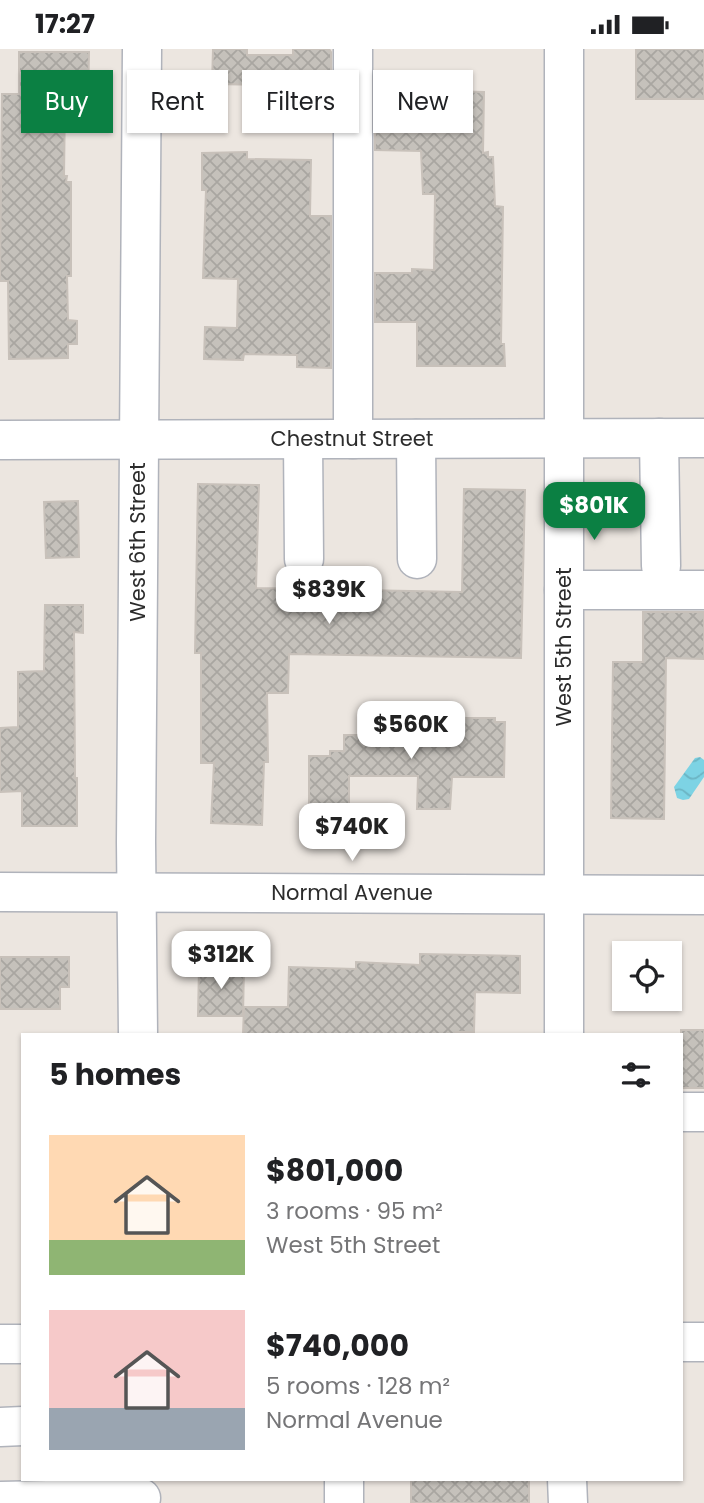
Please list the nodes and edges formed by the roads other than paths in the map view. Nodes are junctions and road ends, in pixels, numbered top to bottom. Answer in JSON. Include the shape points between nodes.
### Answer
{"nodes":[{"id":1,"x":142,"y":49,"type":"edge"},
{"id":2,"x":353,"y":49,"type":"edge"},
{"id":3,"x":564,"y":49,"type":"edge"},
{"id":4,"x":659,"y":438,"type":"junction"},
{"id":5,"x":704,"y":438,"type":"edge"},
{"id":6,"x":303,"y":439,"type":"junction"},
{"id":7,"x":353,"y":439,"type":"junction"},
{"id":8,"x":416,"y":439,"type":"junction"},
{"id":9,"x":564,"y":439,"type":"junction"},
{"id":10,"x":0,"y":440,"type":"edge"},
{"id":11,"x":138,"y":440,"type":"junction"},
{"id":12,"x":304,"y":559,"type":"dead end"},
{"id":13,"x":417,"y":559,"type":"dead end"},
{"id":14,"x":661,"y":566,"type":"dead end"},
{"id":15,"x":564,"y":590,"type":"junction"},
{"id":16,"x":704,"y":590,"type":"edge"},
{"id":17,"x":0,"y":892,"type":"edge"},
{"id":18,"x":136,"y":892,"type":"junction"},
{"id":19,"x":564,"y":893,"type":"junction"},
{"id":20,"x":704,"y":895,"type":"edge"},
{"id":21,"x":138,"y":1033,"type":"edge"},
{"id":22,"x":564,"y":1033,"type":"edge"},
{"id":23,"x":683,"y":1112,"type":"edge"},
{"id":24,"x":704,"y":1112,"type":"edge"},
{"id":25,"x":683,"y":1342,"type":"edge"},
{"id":26,"x":704,"y":1342,"type":"edge"},
{"id":27,"x":0,"y":1343,"type":"edge"},
{"id":28,"x":21,"y":1343,"type":"edge"},
{"id":29,"x":21,"y":1426,"type":"edge"},
{"id":30,"x":0,"y":1427,"type":"edge"},
{"id":31,"x":344,"y":1481,"type":"edge"},
{"id":32,"x":568,"y":1481,"type":"edge"},
{"id":33,"x":64,"y":1489,"type":"edge"},
{"id":34,"x":141,"y":1493,"type":"edge"},
{"id":35,"x":0,"y":1501,"type":"edge"},
{"id":36,"x":344,"y":1503,"type":"edge"},
{"id":37,"x":568,"y":1503,"type":"edge"}],
"edges":[{"from":1,"to":11,"type":"street","name":"West 6th Street"},
{"from":2,"to":7,"type":"street"},
{"from":3,"to":9,"type":"street","name":"West 5th Street"},
{"from":4,"to":5,"type":"street","name":"Chestnut Street"},
{"from":4,"to":9,"type":"street","name":"Chestnut Street"},
{"from":4,"to":14,"type":"street"},
{"from":6,"to":7,"type":"street","name":"Chestnut Street"},
{"from":6,"to":11,"type":"street","name":"Chestnut Street"},
{"from":6,"to":12,"type":"street"},
{"from":7,"to":8,"type":"street","name":"Chestnut Street"},
{"from":8,"to":9,"type":"street","name":"Chestnut Street"},
{"from":8,"to":13,"type":"street"},
{"from":9,"to":15,"type":"street","name":"West 5th Street"},
{"from":10,"to":11,"type":"street","name":"Chestnut Street"},
{"from":11,"to":18,"type":"street","name":"West 6th Street"},
{"from":15,"to":16,"type":"street"},
{"from":15,"to":19,"type":"street","name":"West 5th Street"},
{"from":17,"to":18,"type":"street","name":"Normal Avenue"},
{"from":18,"to":19,"type":"street","name":"Normal Avenue"},
{"from":18,"to":21,"type":"street","name":"West 6th Street"},
{"from":19,"to":20,"type":"street","name":"Normal Avenue"},
{"from":19,"to":22,"type":"street","name":"West 5th Street"},
{"from":23,"to":24,"type":"street"},
{"from":25,"to":26,"type":"street"},
{"from":27,"to":28,"type":"street"},
{"from":29,"to":30,"type":"street"},
{"from":31,"to":36,"type":"street"},
{"from":32,"to":37,"type":"street"},
{"from":33,"to":34,"type":"street"},
{"from":33,"to":35,"type":"street"}]}
